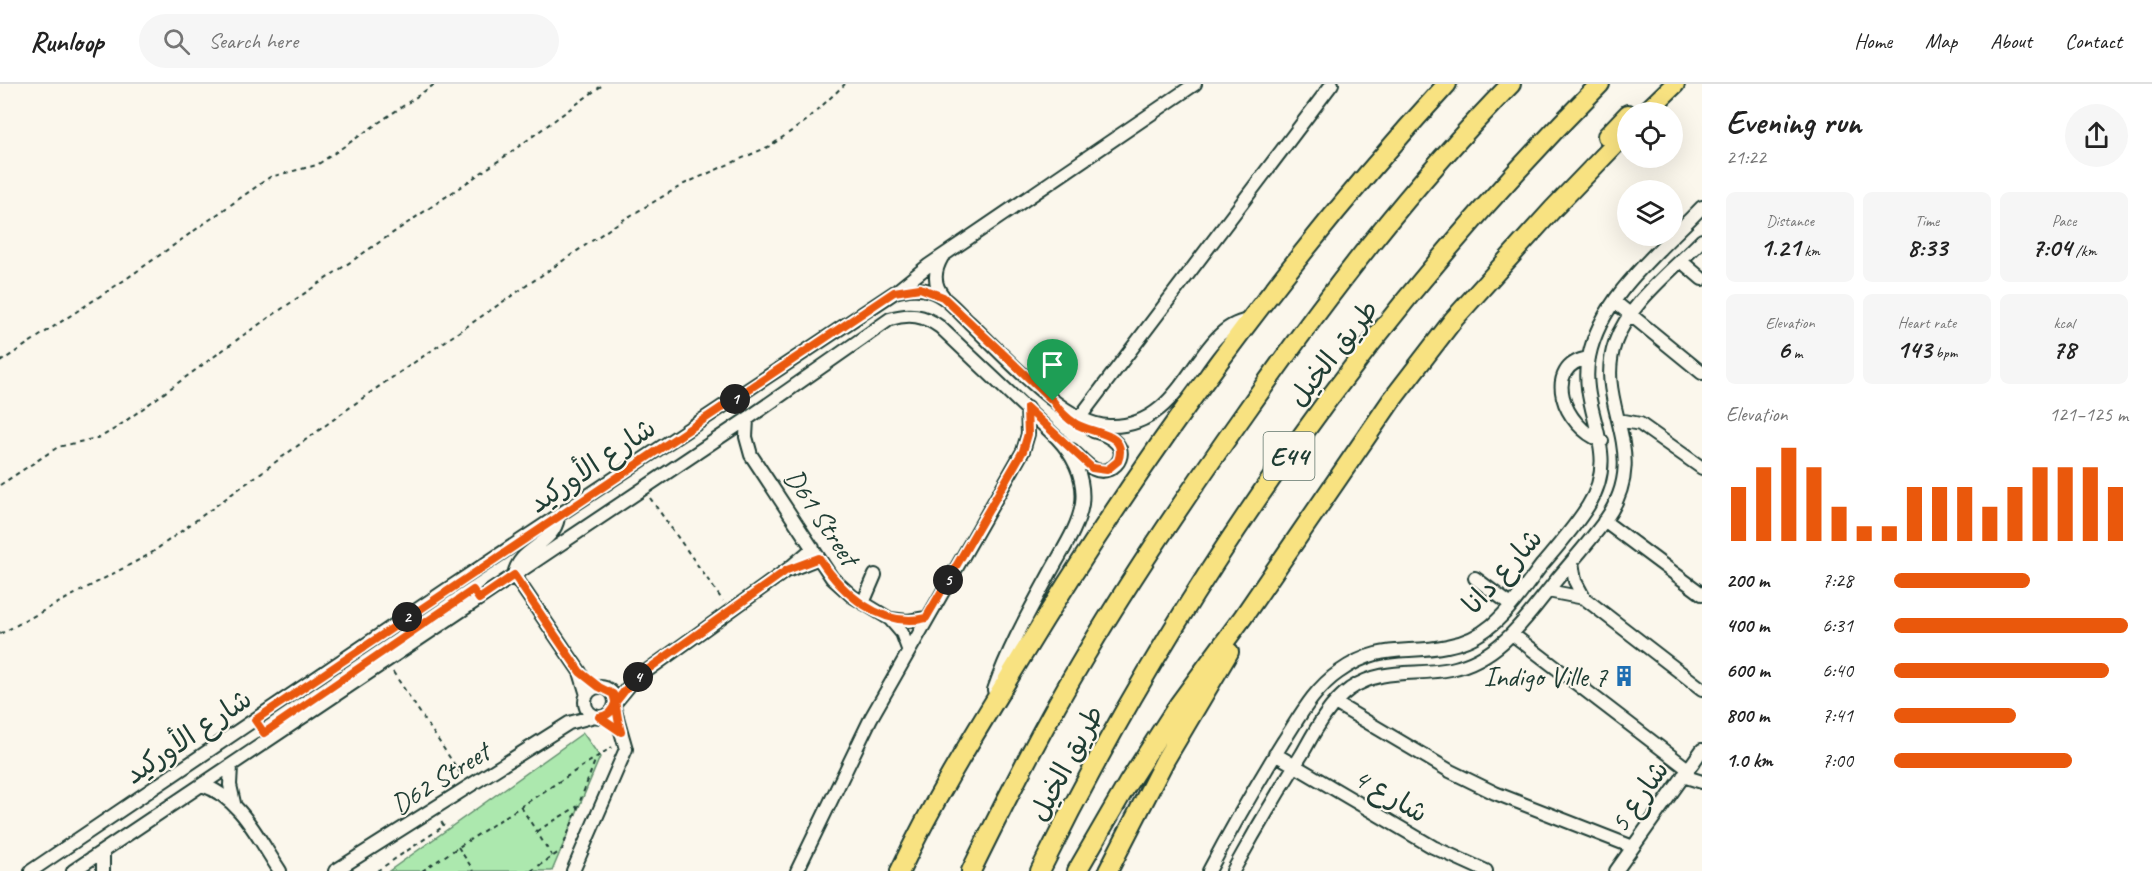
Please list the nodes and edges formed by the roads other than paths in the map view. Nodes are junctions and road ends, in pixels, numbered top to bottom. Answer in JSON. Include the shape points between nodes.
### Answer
{"nodes":[{"id":1,"x":1196,"y":84,"type":"edge"},
{"id":2,"x":1332,"y":84,"type":"edge"},
{"id":3,"x":1448,"y":84,"type":"edge"},
{"id":4,"x":1511,"y":84,"type":"edge"},
{"id":5,"x":1600,"y":84,"type":"edge"},
{"id":6,"x":1657,"y":84,"type":"edge"},
{"id":7,"x":1675,"y":84,"type":"edge"},
{"id":8,"x":1639,"y":102,"type":"edge"},
{"id":9,"x":1656,"y":102,"type":"edge"},
{"id":10,"x":1617,"y":125,"type":"edge"},
{"id":11,"x":1617,"y":142,"type":"edge"},
{"id":12,"x":1702,"y":207,"type":"edge"},
{"id":13,"x":1552,"y":209,"type":"junction"},
{"id":14,"x":1702,"y":240,"type":"edge"},
{"id":15,"x":942,"y":257,"type":"junction"},
{"id":16,"x":1681,"y":261,"type":"junction"},
{"id":17,"x":1702,"y":279,"type":"edge"},
{"id":18,"x":894,"y":292,"type":"junction"},
{"id":19,"x":943,"y":297,"type":"junction"},
{"id":20,"x":1615,"y":302,"type":"junction"},
{"id":21,"x":1629,"y":315,"type":"junction"},
{"id":22,"x":1253,"y":320,"type":"junction"},
{"id":23,"x":1589,"y":358,"type":"junction"},
{"id":24,"x":1702,"y":373,"type":"edge"},
{"id":25,"x":1053,"y":401,"type":"junction"},
{"id":26,"x":1027,"y":408,"type":"junction"},
{"id":27,"x":1080,"y":417,"type":"junction"},
{"id":28,"x":747,"y":418,"type":"junction"},
{"id":29,"x":1619,"y":420,"type":"junction"},
{"id":30,"x":1057,"y":438,"type":"junction"},
{"id":31,"x":1602,"y":441,"type":"junction"},
{"id":32,"x":1702,"y":468,"type":"edge"},
{"id":33,"x":558,"y":518,"type":"junction"},
{"id":34,"x":1604,"y":521,"type":"junction"},
{"id":35,"x":816,"y":553,"type":"junction"},
{"id":36,"x":1572,"y":562,"type":"junction"},
{"id":37,"x":514,"y":575,"type":"junction"},
{"id":38,"x":874,"y":575,"type":"dead end"},
{"id":39,"x":1475,"y":578,"type":"dead end"},
{"id":40,"x":1548,"y":591,"type":"junction"},
{"id":41,"x":1702,"y":594,"type":"edge"},
{"id":42,"x":1584,"y":598,"type":"junction"},
{"id":43,"x":862,"y":603,"type":"junction"},
{"id":44,"x":1511,"y":605,"type":"junction"},
{"id":45,"x":1243,"y":617,"type":"junction"},
{"id":46,"x":926,"y":618,"type":"junction"},
{"id":47,"x":890,"y":620,"type":"junction"},
{"id":48,"x":1512,"y":634,"type":"junction"},
{"id":49,"x":908,"y":649,"type":"junction"},
{"id":50,"x":580,"y":672,"type":"junction"},
{"id":51,"x":633,"y":680,"type":"junction"},
{"id":52,"x":602,"y":688,"type":"junction"},
{"id":53,"x":1702,"y":688,"type":"edge"},
{"id":54,"x":586,"y":698,"type":"junction"},
{"id":55,"x":1335,"y":703,"type":"junction"},
{"id":56,"x":614,"y":705,"type":"junction"},
{"id":57,"x":988,"y":709,"type":"junction"},
{"id":58,"x":597,"y":716,"type":"junction"},
{"id":59,"x":569,"y":723,"type":"junction"},
{"id":60,"x":623,"y":736,"type":"junction"},
{"id":61,"x":1702,"y":750,"type":"edge"},
{"id":62,"x":1275,"y":754,"type":"junction"},
{"id":63,"x":1294,"y":765,"type":"junction"},
{"id":64,"x":231,"y":766,"type":"junction"},
{"id":65,"x":1685,"y":772,"type":"junction"},
{"id":66,"x":1702,"y":782,"type":"edge"},
{"id":67,"x":202,"y":785,"type":"junction"},
{"id":68,"x":234,"y":804,"type":"junction"},
{"id":69,"x":1633,"y":847,"type":"junction"},
{"id":70,"x":103,"y":851,"type":"junction"},
{"id":71,"x":1479,"y":870,"type":"edge"},
{"id":72,"x":31,"y":871,"type":"edge"},
{"id":73,"x":75,"y":871,"type":"edge"},
{"id":74,"x":103,"y":871,"type":"edge"},
{"id":75,"x":280,"y":871,"type":"edge"},
{"id":76,"x":335,"y":871,"type":"edge"},
{"id":77,"x":573,"y":871,"type":"edge"},
{"id":78,"x":797,"y":871,"type":"edge"},
{"id":79,"x":900,"y":871,"type":"edge"},
{"id":80,"x":971,"y":871,"type":"edge"},
{"id":81,"x":1040,"y":871,"type":"edge"},
{"id":82,"x":1077,"y":871,"type":"edge"},
{"id":83,"x":1108,"y":871,"type":"edge"},
{"id":84,"x":1209,"y":871,"type":"edge"},
{"id":85,"x":1233,"y":871,"type":"edge"},
{"id":86,"x":1616,"y":871,"type":"edge"}],
"edges":[{"from":1,"to":15,"type":"street"},
{"from":2,"to":27,"type":"street"},
{"from":3,"to":22,"type":"highway","via":[[1359,187]]},
{"from":4,"to":80,"type":"highway","name":"طريق الخيل","number":"E44","via":[[1419,185],[1339,284],[1187,495],[1074,674]]},
{"from":5,"to":81,"type":"highway","name":"طريق الخيل","number":"E44","via":[[1500,191],[1421,284],[1288,457],[1125,710]]},
{"from":6,"to":8,"type":"highway"},
{"from":7,"to":9,"type":"highway"},
{"from":10,"to":13,"type":"highway","via":[[1578,169]]},
{"from":11,"to":13,"type":"highway"},
{"from":12,"to":20,"type":"street","name":"شارع دانا"},
{"from":13,"to":45,"type":"highway","via":[[1416,368]]},
{"from":14,"to":16,"type":"street","name":"شارع دانا"},
{"from":15,"to":18,"type":"street"},
{"from":15,"to":19,"type":"street","via":[[935,282]]},
{"from":16,"to":17,"type":"street"},
{"from":16,"to":21,"type":"street","name":"شارع دانا"},
{"from":18,"to":19,"type":"street","name":"شارع الأوركيد","via":[[920,288]]},
{"from":18,"to":33,"type":"street","name":"شارع الأوركيد"},
{"from":19,"to":25,"type":"street","name":"شارع الأوركيد"},
{"from":20,"to":21,"type":"street"},
{"from":20,"to":23,"type":"street","name":"شارع دانا","via":[[1596,333]]},
{"from":21,"to":24,"type":"street"},
{"from":21,"to":29,"type":"street","name":"شارع دانا","via":[[1614,344],[1610,366]]},
{"from":22,"to":27,"type":"street","name":"شارع الأوركيد","via":[[1236,322],[1222,331],[1178,390],[1153,414],[1108,426]]},
{"from":22,"to":57,"type":"highway","via":[[1112,514]]},
{"from":23,"to":31,"type":"street","name":"شارع دانا","via":[[1589,397]]},
{"from":23,"to":31,"type":"street","via":[[1569,368],[1563,382],[1563,397],[1575,424]]},
{"from":25,"to":27,"type":"street","name":"شارع الأوركيد"},
{"from":25,"to":30,"type":"street","via":[[1077,425],[1114,439],[1120,447],[1120,457],[1112,469],[1097,470]]},
{"from":26,"to":28,"type":"street","name":"شارع الأوركيد","via":[[933,321],[908,315],[890,319]]},
{"from":26,"to":30,"type":"street","name":"شارع الأوركيد"},
{"from":26,"to":46,"type":"street","via":[[1028,434],[1023,451]]},
{"from":28,"to":35,"type":"street","name":"D61 Street","via":[[746,437],[751,455]]},
{"from":28,"to":37,"type":"street","name":"شارع الأوركيد"},
{"from":29,"to":32,"type":"street","via":[[1640,424]]},
{"from":29,"to":34,"type":"street","name":"شارع دانا","via":[[1625,468],[1619,495]]},
{"from":30,"to":57,"type":"street","name":"شارع الأوركيد","via":[[1079,472],[1080,512],[1012,646]]},
{"from":31,"to":44,"type":"street","name":"شارع دانا","via":[[1601,474],[1588,506]]},
{"from":33,"to":37,"type":"street","via":[[549,537],[519,560]]},
{"from":33,"to":72,"type":"street","name":"شارع الأوركيد"},
{"from":34,"to":36,"type":"street","name":"شارع دانا"},
{"from":34,"to":41,"type":"street"},
{"from":35,"to":43,"type":"street","name":"D61 Street","via":[[842,588]]},
{"from":35,"to":51,"type":"street"},
{"from":36,"to":40,"type":"street","name":"شارع دانا"},
{"from":36,"to":42,"type":"street"},
{"from":37,"to":50,"type":"street"},
{"from":37,"to":64,"type":"street","name":"شارع الأوركيد"},
{"from":38,"to":43,"type":"street"},
{"from":39,"to":44,"type":"street"},
{"from":40,"to":42,"type":"street"},
{"from":40,"to":48,"type":"street","name":"شارع دانا"},
{"from":42,"to":53,"type":"street"},
{"from":43,"to":47,"type":"street","name":"D61 Street"},
{"from":44,"to":62,"type":"street","name":"شارع دانا","via":[[1484,632],[1461,643],[1394,650],[1350,664],[1315,694]]},
{"from":45,"to":82,"type":"highway","via":[[1179,704]]},
{"from":45,"to":83,"type":"highway","via":[[1225,659],[1171,749]]},
{"from":46,"to":47,"type":"street"},
{"from":46,"to":49,"type":"street"},
{"from":47,"to":49,"type":"street","name":"D61 Street","via":[[902,633]]},
{"from":48,"to":55,"type":"street","name":"شارع دانا","via":[[1490,654],[1465,665],[1382,675],[1360,683]]},
{"from":48,"to":65,"type":"street"},
{"from":49,"to":78,"type":"street"},
{"from":50,"to":52,"type":"street"},
{"from":50,"to":54,"type":"street"},
{"from":51,"to":52,"type":"street"},
{"from":51,"to":56,"type":"street"},
{"from":52,"to":54,"type":"street"},
{"from":52,"to":56,"type":"street","via":[[613,694]]},
{"from":54,"to":58,"type":"street","via":[[588,710]]},
{"from":54,"to":59,"type":"street","name":"D62 Street"},
{"from":55,"to":63,"type":"street","name":"شارع دانا"},
{"from":55,"to":69,"type":"street","via":[[1450,771]]},
{"from":56,"to":58,"type":"street","via":[[610,713]]},
{"from":56,"to":60,"type":"street"},
{"from":57,"to":79,"type":"highway","via":[[940,790]]},
{"from":58,"to":59,"type":"street","name":"D62 Street"},
{"from":58,"to":60,"type":"street"},
{"from":59,"to":76,"type":"street","name":"D62 Street"},
{"from":60,"to":77,"type":"street","via":[[624,754]]},
{"from":61,"to":65,"type":"street","name":"شارع 5"},
{"from":62,"to":63,"type":"street","name":"شارع 4"},
{"from":62,"to":84,"type":"street","name":"شارع دانا"},
{"from":63,"to":71,"type":"street","name":"شارع 4"},
{"from":63,"to":85,"type":"street","name":"شارع دانا"},
{"from":64,"to":67,"type":"street","name":"شارع الأوركيد"},
{"from":64,"to":68,"type":"street"},
{"from":65,"to":66,"type":"street"},
{"from":65,"to":69,"type":"street","name":"شارع 5"},
{"from":67,"to":68,"type":"street","via":[[220,792]]},
{"from":67,"to":70,"type":"street","name":"شارع الأوركيد"},
{"from":68,"to":75,"type":"street"},
{"from":69,"to":86,"type":"street","name":"شارع 5"},
{"from":70,"to":73,"type":"street","name":"شارع الأوركيد"},
{"from":70,"to":74,"type":"street"}]}
